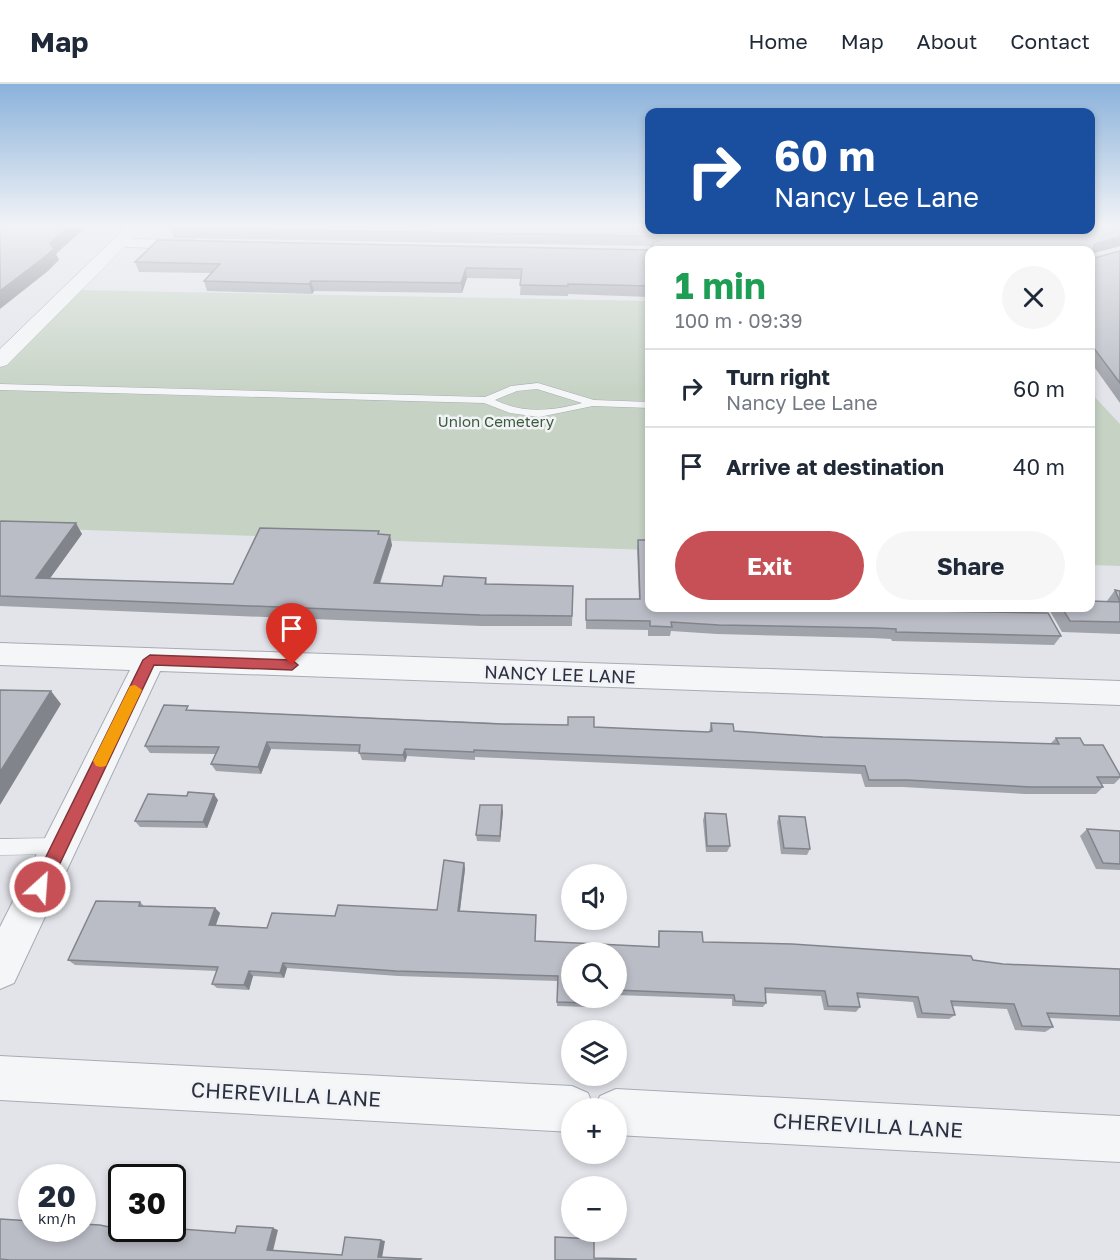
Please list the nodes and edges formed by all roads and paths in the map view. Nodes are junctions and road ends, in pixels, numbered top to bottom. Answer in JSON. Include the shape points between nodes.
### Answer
{"nodes":[{"id":1,"x":80,"y":282,"type":"edge"},
{"id":2,"x":0,"y":361,"type":"edge"},
{"id":3,"x":0,"y":387,"type":"edge"},
{"id":4,"x":486,"y":400,"type":"junction"},
{"id":5,"x":593,"y":403,"type":"junction"},
{"id":6,"x":645,"y":405,"type":"edge"},
{"id":7,"x":0,"y":654,"type":"edge"},
{"id":8,"x":150,"y":660,"type":"junction"},
{"id":9,"x":1120,"y":693,"type":"edge"},
{"id":10,"x":60,"y":846,"type":"junction"},
{"id":11,"x":0,"y":847,"type":"edge"},
{"id":12,"x":0,"y":969,"type":"edge"},
{"id":13,"x":0,"y":1078,"type":"edge"},
{"id":14,"x":561,"y":1108,"type":"edge"},
{"id":15,"x":627,"y":1113,"type":"edge"},
{"id":16,"x":1120,"y":1139,"type":"edge"}],
"edges":[{"from":1,"to":2,"type":"street"},
{"from":3,"to":4,"type":"lane"},
{"from":4,"to":5,"type":"lane","via":[[527,415]]},
{"from":4,"to":5,"type":"lane","via":[[515,388],[538,386]]},
{"from":5,"to":6,"type":"lane"},
{"from":7,"to":8,"type":"street","name":"NANCY LEE LANE"},
{"from":8,"to":9,"type":"street","name":"NANCY LEE LANE"},
{"from":8,"to":10,"type":"street"},
{"from":10,"to":11,"type":"lane"},
{"from":10,"to":12,"type":"street"},
{"from":13,"to":14,"type":"street","name":"CHEREVILLA LANE"},
{"from":15,"to":16,"type":"street","name":"CHEREVILLA LANE"}]}
